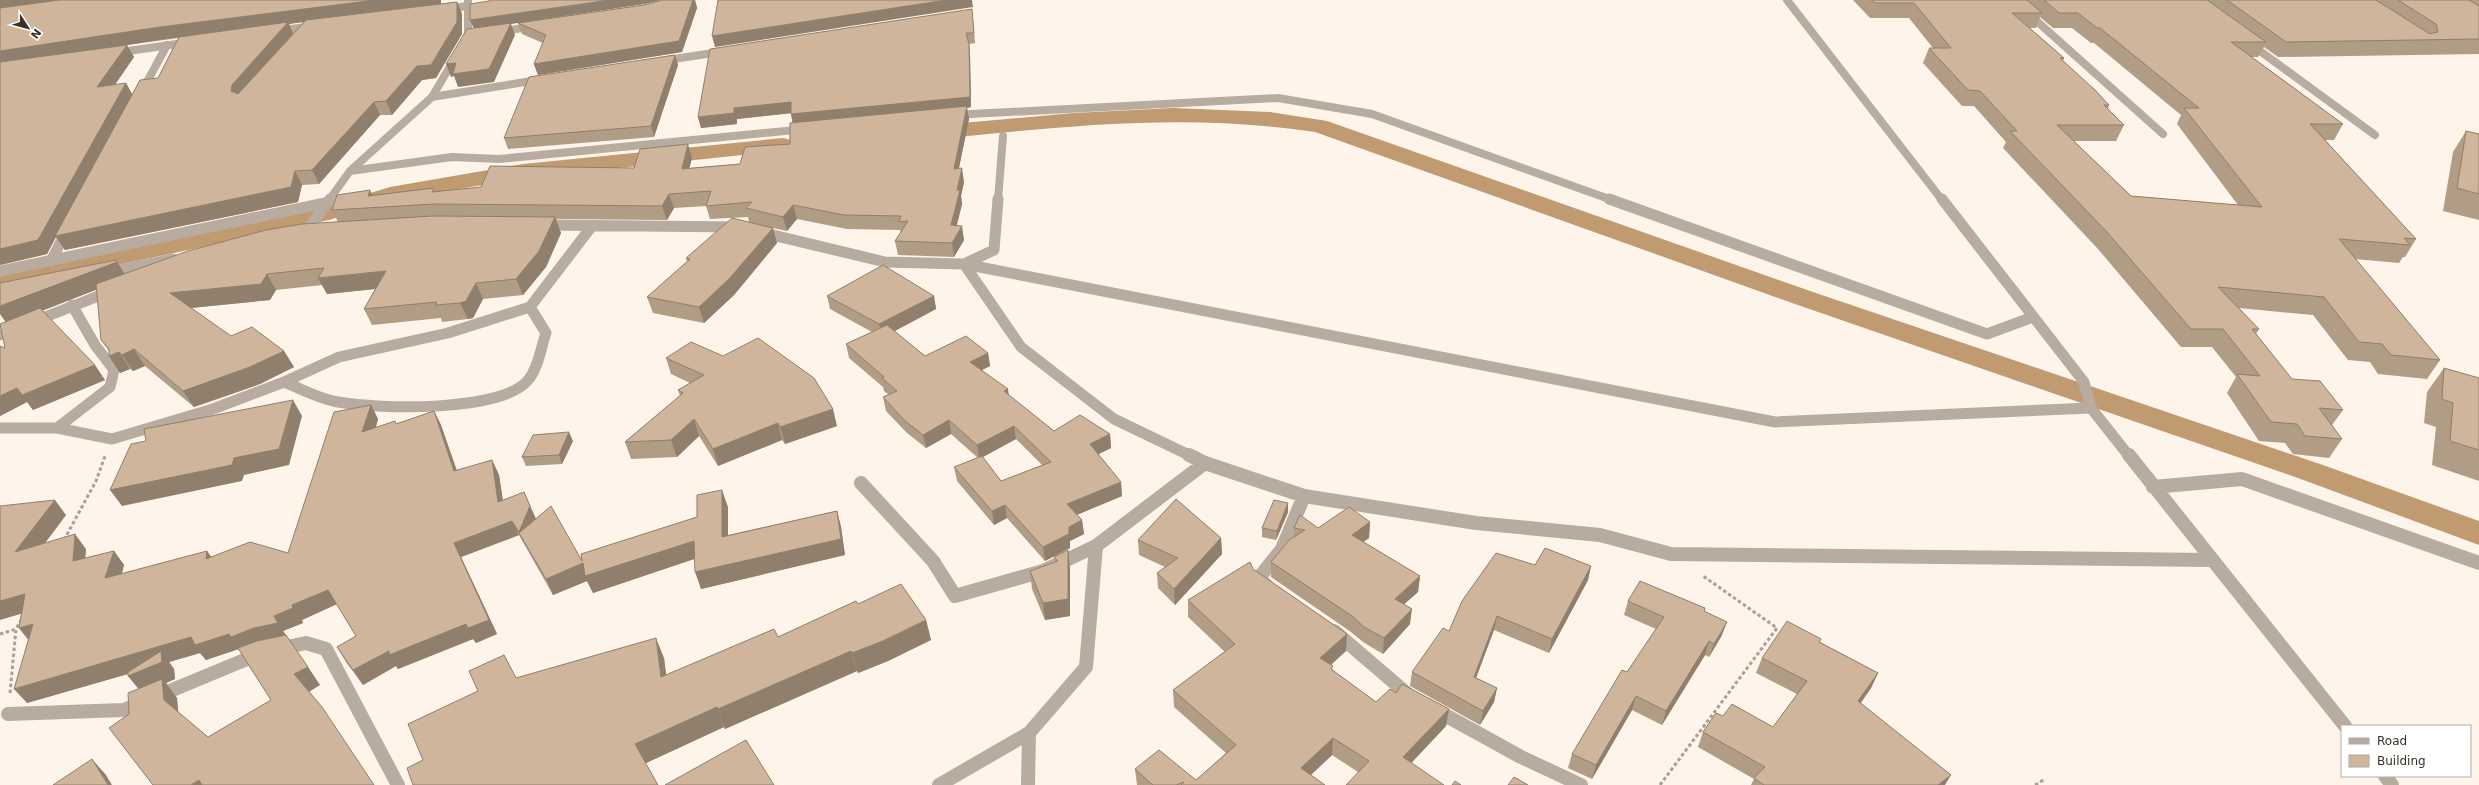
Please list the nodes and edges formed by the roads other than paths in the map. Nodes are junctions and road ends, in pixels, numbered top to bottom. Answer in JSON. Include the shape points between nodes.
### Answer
{"nodes":[{"id":1,"x":1787,"y":0,"type":"edge"},
{"id":2,"x":2013,"y":0,"type":"edge"},
{"id":3,"x":468,"y":3,"type":"edge"},
{"id":4,"x":437,"y":10,"type":"edge"},
{"id":5,"x":545,"y":24,"type":"edge"},
{"id":6,"x":324,"y":25,"type":"edge"},
{"id":7,"x":309,"y":27,"type":"junction"},
{"id":8,"x":269,"y":32,"type":"edge"},
{"id":9,"x":491,"y":32,"type":"edge"},
{"id":10,"x":2241,"y":37,"type":"edge"},
{"id":11,"x":298,"y":39,"type":"edge"},
{"id":12,"x":198,"y":41,"type":"edge"},
{"id":13,"x":167,"y":45,"type":"junction"},
{"id":14,"x":732,"y":50,"type":"edge"},
{"id":15,"x":106,"y":54,"type":"edge"},
{"id":16,"x":654,"y":62,"type":"edge"},
{"id":17,"x":552,"y":78,"type":"edge"},
{"id":18,"x":432,"y":97,"type":"junction"},
{"id":19,"x":137,"y":101,"type":"edge"},
{"id":20,"x":942,"y":116,"type":"edge"},
{"id":21,"x":815,"y":128,"type":"edge"},
{"id":22,"x":2163,"y":134,"type":"dead end"},
{"id":23,"x":2375,"y":135,"type":"dead end"},
{"id":24,"x":1003,"y":136,"type":"dead end"},
{"id":25,"x":350,"y":170,"type":"junction"},
{"id":26,"x":324,"y":203,"type":"junction"},
{"id":27,"x":73,"y":219,"type":"edge"},
{"id":28,"x":528,"y":225,"type":"edge"},
{"id":29,"x":592,"y":226,"type":"junction"},
{"id":30,"x":321,"y":232,"type":"edge"},
{"id":31,"x":51,"y":261,"type":"junction"},
{"id":32,"x":964,"y":264,"type":"junction"},
{"id":33,"x":0,"y":271,"type":"edge"},
{"id":34,"x":162,"y":272,"type":"edge"},
{"id":35,"x":94,"y":275,"type":"edge"},
{"id":36,"x":125,"y":286,"type":"edge"},
{"id":37,"x":72,"y":305,"type":"junction"},
{"id":38,"x":530,"y":307,"type":"junction"},
{"id":39,"x":2033,"y":317,"type":"junction"},
{"id":40,"x":0,"y":335,"type":"edge"},
{"id":41,"x":284,"y":382,"type":"junction"},
{"id":42,"x":2091,"y":408,"type":"junction"},
{"id":43,"x":0,"y":428,"type":"edge"},
{"id":44,"x":57,"y":428,"type":"junction"},
{"id":45,"x":1205,"y":463,"type":"junction"},
{"id":46,"x":861,"y":483,"type":"dead end"},
{"id":47,"x":2153,"y":487,"type":"junction"},
{"id":48,"x":1304,"y":496,"type":"junction"},
{"id":49,"x":1096,"y":546,"type":"junction"},
{"id":50,"x":2210,"y":560,"type":"junction"},
{"id":51,"x":2479,"y":562,"type":"edge"},
{"id":52,"x":1277,"y":592,"type":"edge"},
{"id":53,"x":1321,"y":622,"type":"edge"},
{"id":54,"x":8,"y":714,"type":"road end"},
{"id":55,"x":2343,"y":725,"type":"edge"},
{"id":56,"x":1029,"y":733,"type":"junction"},
{"id":57,"x":2386,"y":777,"type":"edge"},
{"id":58,"x":398,"y":785,"type":"edge"},
{"id":59,"x":939,"y":785,"type":"edge"},
{"id":60,"x":1028,"y":785,"type":"edge"},
{"id":61,"x":1581,"y":785,"type":"edge"},
{"id":62,"x":2392,"y":785,"type":"edge"}],
"edges":[{"from":1,"to":39,"type":"street"},
{"from":2,"to":22,"type":"street"},
{"from":3,"to":4,"type":"street"},
{"from":3,"to":18,"type":"street","via":[[472,35]]},
{"from":5,"to":9,"type":"street"},
{"from":6,"to":7,"type":"street"},
{"from":7,"to":8,"type":"street"},
{"from":7,"to":11,"type":"street"},
{"from":10,"to":23,"type":"street"},
{"from":12,"to":13,"type":"street"},
{"from":13,"to":15,"type":"street"},
{"from":13,"to":19,"type":"street"},
{"from":14,"to":16,"type":"street"},
{"from":17,"to":18,"type":"street"},
{"from":18,"to":25,"type":"street"},
{"from":20,"to":39,"type":"street","via":[[1278,98],[1372,114],[1988,334]]},
{"from":21,"to":25,"type":"street","via":[[499,159],[452,157]]},
{"from":24,"to":32,"type":"street","via":[[994,250]]},
{"from":25,"to":26,"type":"street"},
{"from":26,"to":30,"type":"street","via":[[301,233]]},
{"from":26,"to":31,"type":"street"},
{"from":27,"to":31,"type":"street"},
{"from":28,"to":29,"type":"street"},
{"from":29,"to":32,"type":"street","via":[[739,227],[885,262]]},
{"from":29,"to":38,"type":"street"},
{"from":31,"to":33,"type":"street"},
{"from":32,"to":42,"type":"street","via":[[1775,422]]},
{"from":32,"to":45,"type":"street","via":[[1021,347],[1114,419]]},
{"from":34,"to":35,"type":"street","via":[[183,261]]},
{"from":36,"to":37,"type":"street"},
{"from":37,"to":40,"type":"street"},
{"from":37,"to":44,"type":"street","via":[[114,370],[110,387]]},
{"from":38,"to":41,"type":"street","via":[[448,333],[339,357]]},
{"from":38,"to":41,"type":"street","via":[[546,333],[529,379],[511,393],[481,402],[402,407],[343,403]]},
{"from":39,"to":42,"type":"street","via":[[2084,382]]},
{"from":41,"to":44,"type":"street","via":[[213,409],[112,439]]},
{"from":42,"to":47,"type":"street"},
{"from":43,"to":44,"type":"street"},
{"from":45,"to":48,"type":"street"},
{"from":45,"to":49,"type":"street"},
{"from":46,"to":49,"type":"street","via":[[932,561],[955,596],[1043,571]]},
{"from":47,"to":50,"type":"street"},
{"from":47,"to":51,"type":"street","via":[[2242,478]]},
{"from":48,"to":50,"type":"street","via":[[1476,524],[1600,535],[1671,554]]},
{"from":48,"to":52,"type":"street","via":[[1282,549],[1258,580]]},
{"from":49,"to":56,"type":"street","via":[[1086,667]]},
{"from":50,"to":55,"type":"street"},
{"from":53,"to":61,"type":"street","via":[[1346,639],[1406,694],[1521,757]]},
{"from":54,"to":58,"type":"street","via":[[124,710],[267,651],[306,643],[326,649]]},
{"from":56,"to":59,"type":"street"},
{"from":56,"to":60,"type":"street"},
{"from":57,"to":62,"type":"street"}]}
